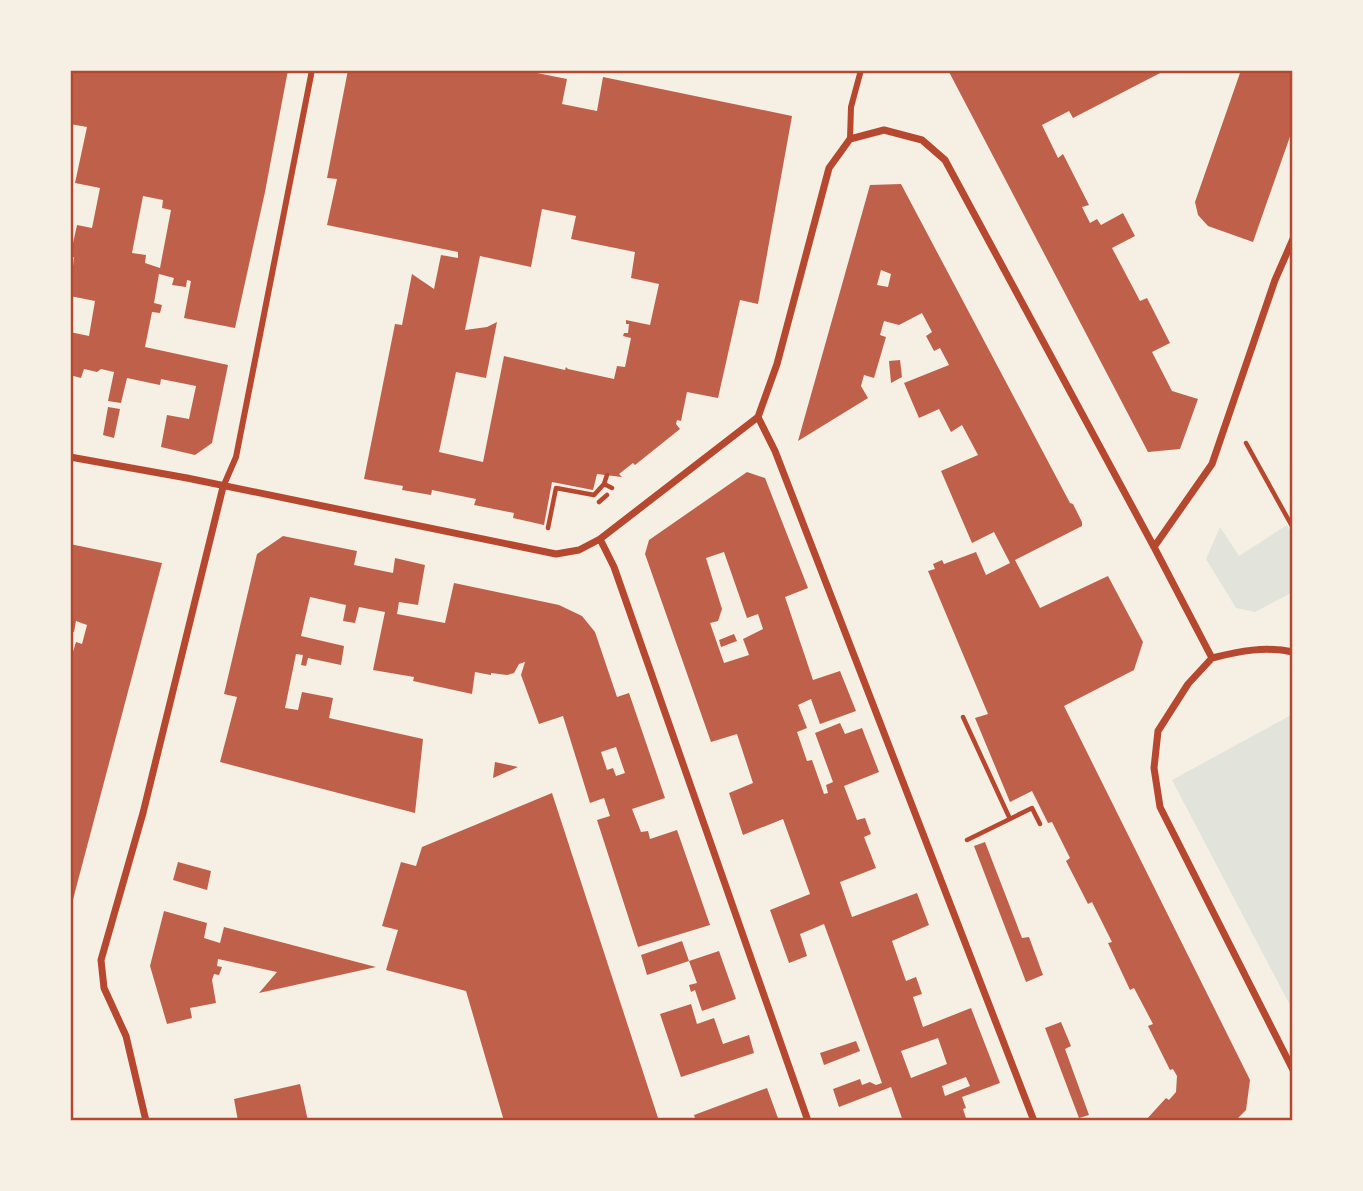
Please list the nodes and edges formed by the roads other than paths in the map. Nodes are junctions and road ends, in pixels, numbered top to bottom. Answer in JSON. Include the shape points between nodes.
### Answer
{"nodes":[{"id":1,"x":312,"y":70,"type":"edge"},
{"id":2,"x":861,"y":70,"type":"edge"},
{"id":3,"x":850,"y":139,"type":"junction"},
{"id":4,"x":1293,"y":239,"type":"edge"},
{"id":5,"x":758,"y":417,"type":"junction"},
{"id":6,"x":70,"y":457,"type":"edge"},
{"id":7,"x":223,"y":486,"type":"junction"},
{"id":8,"x":600,"y":538,"type":"junction"},
{"id":9,"x":1154,"y":547,"type":"junction"},
{"id":10,"x":1293,"y":652,"type":"edge"},
{"id":11,"x":1212,"y":658,"type":"junction"},
{"id":12,"x":1293,"y":1070,"type":"edge"},
{"id":13,"x":146,"y":1121,"type":"edge"},
{"id":14,"x":808,"y":1121,"type":"edge"},
{"id":15,"x":1034,"y":1121,"type":"edge"}],
"edges":[{"from":1,"to":7,"type":"street","via":[[236,457]]},
{"from":2,"to":3,"type":"street","via":[[851,107]]},
{"from":3,"to":5,"type":"street","via":[[829,168],[777,364]]},
{"from":3,"to":9,"type":"street","via":[[884,130],[922,140],[945,160]]},
{"from":4,"to":9,"type":"street","via":[[1212,464]]},
{"from":5,"to":8,"type":"street"},
{"from":5,"to":15,"type":"street"},
{"from":6,"to":7,"type":"street"},
{"from":7,"to":8,"type":"street","via":[[556,554],[579,550]]},
{"from":7,"to":13,"type":"street","via":[[143,813],[101,960],[104,988],[126,1037]]},
{"from":8,"to":14,"type":"street"},
{"from":9,"to":11,"type":"street"},
{"from":10,"to":11,"type":"street","via":[[1244,650]]},
{"from":11,"to":12,"type":"street","via":[[1188,684],[1158,731],[1154,768],[1160,807]]}]}
